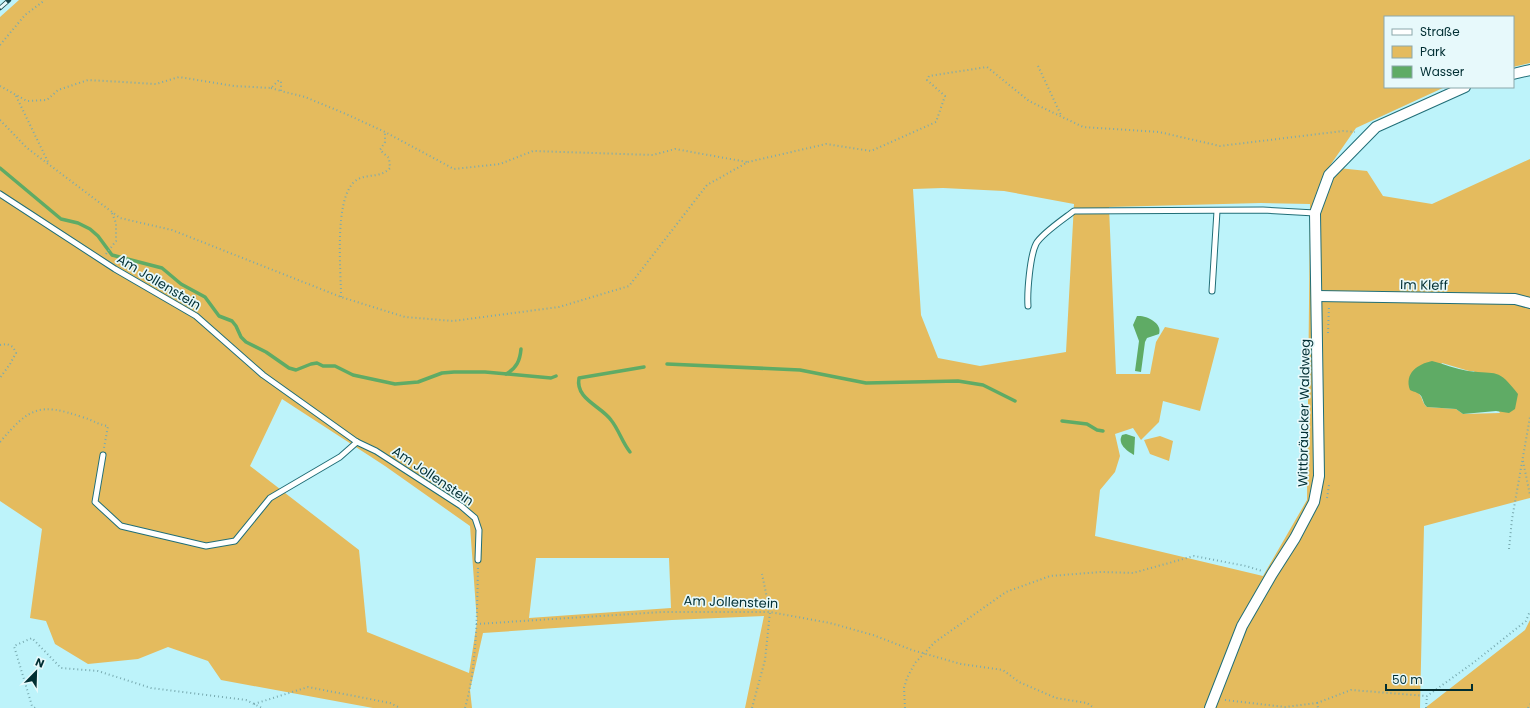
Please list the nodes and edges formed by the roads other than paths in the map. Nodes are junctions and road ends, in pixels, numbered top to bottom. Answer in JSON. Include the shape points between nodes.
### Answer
{"nodes":[{"id":1,"x":1530,"y":70,"type":"edge"},
{"id":2,"x":1514,"y":74,"type":"edge"},
{"id":3,"x":1463,"y":88,"type":"edge"},
{"id":4,"x":0,"y":194,"type":"edge"},
{"id":5,"x":1216,"y":211,"type":"junction"},
{"id":6,"x":1315,"y":213,"type":"junction"},
{"id":7,"x":1212,"y":291,"type":"dead end"},
{"id":8,"x":1317,"y":296,"type":"junction"},
{"id":9,"x":1530,"y":302,"type":"edge"},
{"id":10,"x":1028,"y":306,"type":"dead end"},
{"id":11,"x":357,"y":442,"type":"junction"},
{"id":12,"x":103,"y":455,"type":"road end"},
{"id":13,"x":478,"y":560,"type":"road end"},
{"id":14,"x":1210,"y":708,"type":"edge"}],
"edges":[{"from":1,"to":2,"type":"street"},
{"from":3,"to":6,"type":"street","name":"Wittbräucker Waldweg","via":[[1376,127],[1329,175]]},
{"from":4,"to":11,"type":"lane","name":"Am Jollenstein","via":[[93,255],[196,316],[263,375]]},
{"from":5,"to":6,"type":"lane"},
{"from":5,"to":7,"type":"lane"},
{"from":5,"to":10,"type":"lane","via":[[1074,211],[1036,243],[1027,289]]},
{"from":6,"to":8,"type":"street","name":"Wittbräucker Waldweg"},
{"from":8,"to":9,"type":"street","name":"Im Kleff","via":[[1516,299]]},
{"from":8,"to":14,"type":"street","name":"Wittbräucker Waldweg","via":[[1319,476],[1314,502],[1296,538],[1242,626]]},
{"from":11,"to":12,"type":"lane","via":[[340,457],[270,498],[235,540],[206,546],[121,526],[94,502]]},
{"from":11,"to":13,"type":"lane","name":"Am Jollenstein","via":[[376,451],[461,506],[475,518],[480,530]]}]}
